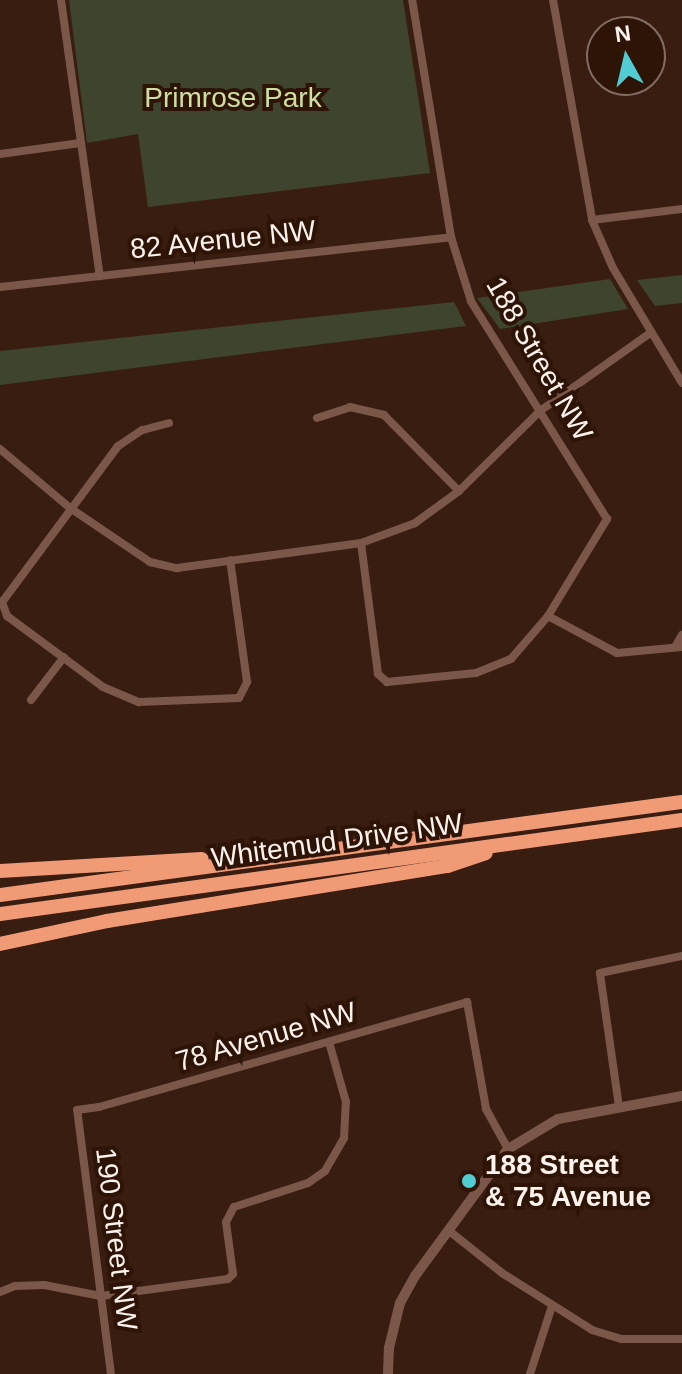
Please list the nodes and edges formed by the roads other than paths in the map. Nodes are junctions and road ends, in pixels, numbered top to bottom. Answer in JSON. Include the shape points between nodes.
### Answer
{"nodes":[{"id":1,"x":61,"y":0,"type":"edge"},
{"id":2,"x":412,"y":0,"type":"edge"},
{"id":3,"x":553,"y":0,"type":"edge"},
{"id":4,"x":80,"y":143,"type":"junction"},
{"id":5,"x":0,"y":154,"type":"edge"},
{"id":6,"x":682,"y":209,"type":"edge"},
{"id":7,"x":592,"y":220,"type":"junction"},
{"id":8,"x":451,"y":237,"type":"junction"},
{"id":9,"x":100,"y":276,"type":"junction"},
{"id":10,"x":0,"y":287,"type":"edge"},
{"id":11,"x":650,"y":333,"type":"junction"},
{"id":12,"x":682,"y":383,"type":"edge"},
{"id":13,"x":540,"y":411,"type":"junction"},
{"id":14,"x":317,"y":418,"type":"dead end"},
{"id":15,"x":169,"y":423,"type":"dead end"},
{"id":16,"x":0,"y":449,"type":"edge"},
{"id":17,"x":459,"y":491,"type":"junction"},
{"id":18,"x":70,"y":508,"type":"junction"},
{"id":19,"x":361,"y":543,"type":"junction"},
{"id":20,"x":230,"y":560,"type":"junction"},
{"id":21,"x":2,"y":602,"type":"edge"},
{"id":22,"x":548,"y":616,"type":"junction"},
{"id":23,"x":682,"y":635,"type":"edge"},
{"id":24,"x":678,"y":647,"type":"edge"},
{"id":25,"x":64,"y":657,"type":"junction"},
{"id":26,"x":31,"y":700,"type":"dead end"},
{"id":27,"x":682,"y":802,"type":"edge"},
{"id":28,"x":682,"y":820,"type":"edge"},
{"id":29,"x":517,"y":842,"type":"junction"},
{"id":30,"x":350,"y":848,"type":"junction"},
{"id":31,"x":0,"y":871,"type":"edge"},
{"id":32,"x":0,"y":895,"type":"edge"},
{"id":33,"x":0,"y":914,"type":"edge"},
{"id":34,"x":0,"y":944,"type":"edge"},
{"id":35,"x":682,"y":956,"type":"edge"},
{"id":36,"x":329,"y":1042,"type":"junction"},
{"id":37,"x":682,"y":1096,"type":"edge"},
{"id":38,"x":619,"y":1107,"type":"junction"},
{"id":39,"x":77,"y":1110,"type":"joint"},
{"id":40,"x":508,"y":1149,"type":"junction"},
{"id":41,"x":448,"y":1230,"type":"junction"},
{"id":42,"x":0,"y":1292,"type":"edge"},
{"id":43,"x":101,"y":1296,"type":"junction"},
{"id":44,"x":552,"y":1306,"type":"junction"},
{"id":45,"x":682,"y":1339,"type":"edge"},
{"id":46,"x":111,"y":1374,"type":"edge"},
{"id":47,"x":388,"y":1374,"type":"edge"},
{"id":48,"x":530,"y":1374,"type":"edge"}],
"edges":[{"from":1,"to":4,"type":"street"},
{"from":2,"to":8,"type":"street","name":"188 Street NW"},
{"from":3,"to":7,"type":"street"},
{"from":4,"to":5,"type":"street"},
{"from":4,"to":9,"type":"street"},
{"from":6,"to":7,"type":"street"},
{"from":7,"to":11,"type":"street"},
{"from":8,"to":9,"type":"street","name":"82 Avenue NW"},
{"from":8,"to":13,"type":"street","name":"188 Street NW","via":[[471,301]]},
{"from":9,"to":10,"type":"street","name":"82 Avenue NW"},
{"from":11,"to":12,"type":"street"},
{"from":11,"to":13,"type":"street"},
{"from":13,"to":17,"type":"street"},
{"from":13,"to":22,"type":"street","name":"188 Street NW","via":[[607,519]]},
{"from":14,"to":17,"type":"street","via":[[350,407],[384,415]]},
{"from":15,"to":18,"type":"street","via":[[142,430],[118,446]]},
{"from":16,"to":18,"type":"street"},
{"from":17,"to":19,"type":"street","via":[[415,523]]},
{"from":18,"to":20,"type":"street","via":[[150,562],[177,568]]},
{"from":18,"to":21,"type":"street"},
{"from":19,"to":20,"type":"street"},
{"from":19,"to":22,"type":"street","name":"188 Street NW","via":[[378,674],[387,682],[476,673],[511,659]]},
{"from":20,"to":25,"type":"street","via":[[247,682],[239,698],[139,702],[103,687]]},
{"from":21,"to":25,"type":"street","via":[[7,616]]},
{"from":22,"to":24,"type":"street","via":[[617,653]]},
{"from":23,"to":24,"type":"street"},
{"from":25,"to":26,"type":"street"},
{"from":27,"to":30,"type":"highway","name":"Whitemud Drive NW"},
{"from":28,"to":29,"type":"highway","name":"Whitemud Drive NW"},
{"from":29,"to":33,"type":"highway","name":"Whitemud Drive NW"},
{"from":29,"to":34,"type":"highway","via":[[448,866],[107,921]]},
{"from":30,"to":31,"type":"highway"},
{"from":30,"to":32,"type":"highway","name":"Whitemud Drive NW"},
{"from":35,"to":38,"type":"street","via":[[600,973]]},
{"from":36,"to":39,"type":"street","name":"78 Avenue NW"},
{"from":36,"to":40,"type":"street","name":"78 Avenue NW","via":[[467,1002],[486,1109]]},
{"from":36,"to":43,"type":"street","via":[[346,1102],[344,1138],[325,1171],[308,1183],[234,1207],[226,1222],[233,1274],[228,1279]]},
{"from":37,"to":38,"type":"street"},
{"from":38,"to":40,"type":"street","via":[[558,1119]]},
{"from":39,"to":43,"type":"street","name":"190 Street NW"},
{"from":40,"to":41,"type":"street"},
{"from":41,"to":44,"type":"street"},
{"from":41,"to":47,"type":"street","via":[[400,1303]]},
{"from":42,"to":43,"type":"street","via":[[44,1285]]},
{"from":43,"to":46,"type":"street","name":"190 Street NW"},
{"from":44,"to":45,"type":"street","via":[[592,1330],[622,1339]]},
{"from":44,"to":48,"type":"street"}]}
